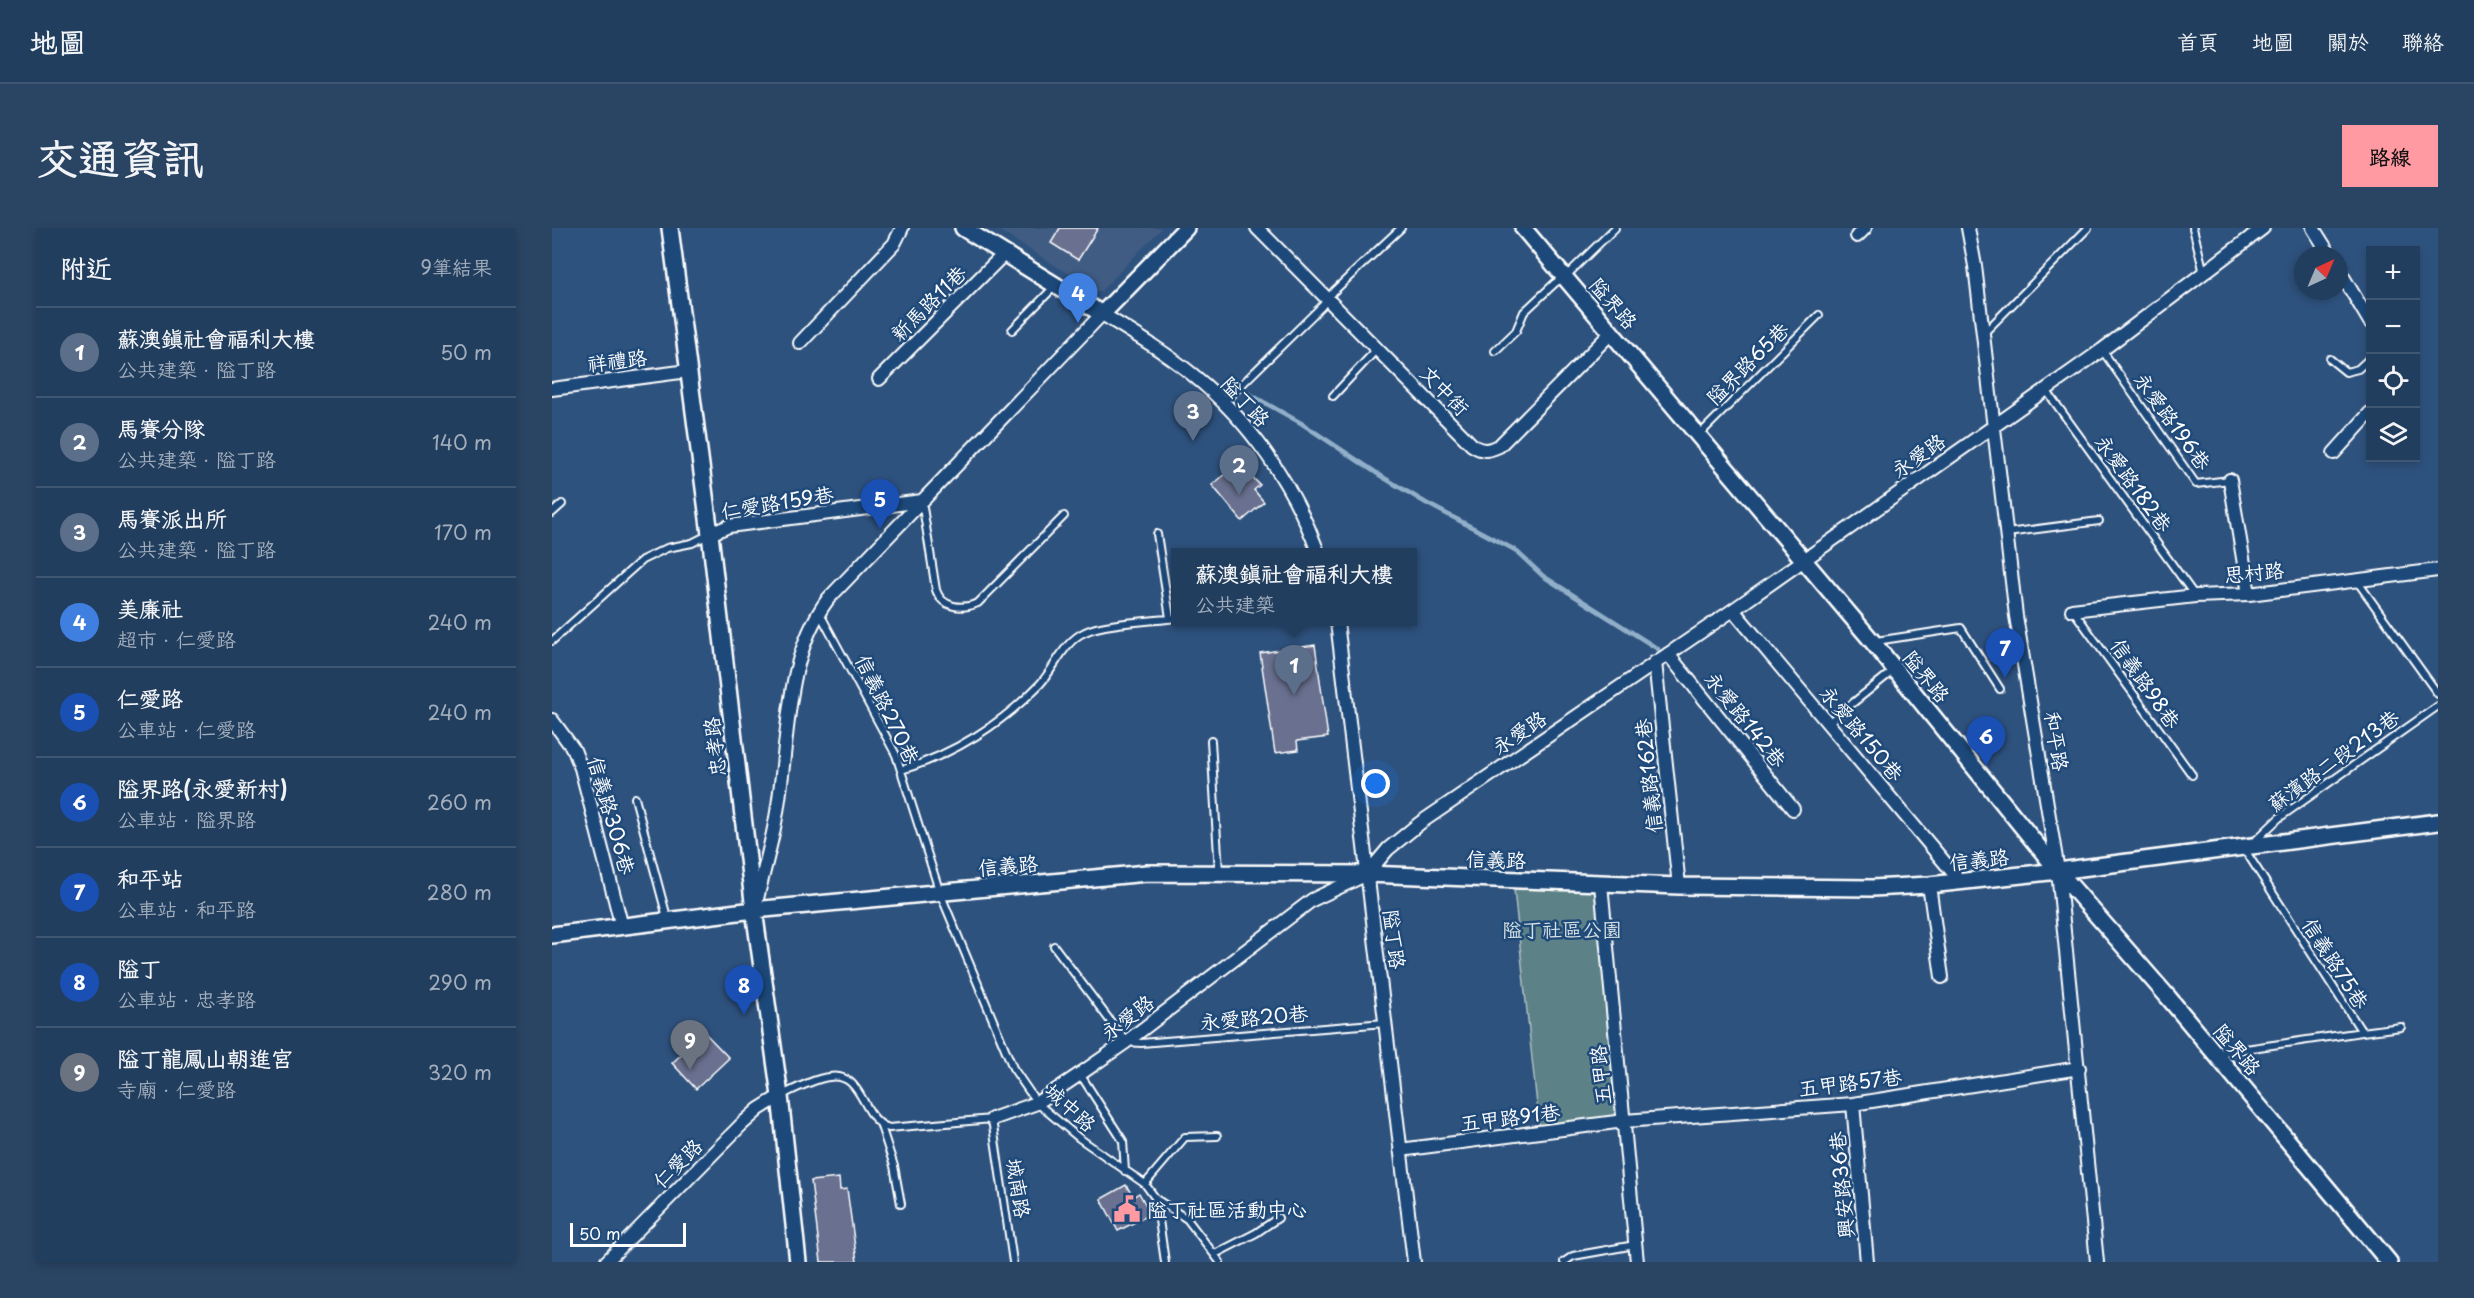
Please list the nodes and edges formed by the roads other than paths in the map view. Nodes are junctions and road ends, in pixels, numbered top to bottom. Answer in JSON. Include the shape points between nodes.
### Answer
{"nodes":[{"id":1,"x":670,"y":228,"type":"edge"},
{"id":2,"x":902,"y":228,"type":"edge"},
{"id":3,"x":963,"y":228,"type":"edge"},
{"id":4,"x":1186,"y":228,"type":"edge"},
{"id":5,"x":1257,"y":228,"type":"edge"},
{"id":6,"x":1401,"y":228,"type":"edge"},
{"id":7,"x":1522,"y":228,"type":"edge"},
{"id":8,"x":1615,"y":228,"type":"edge"},
{"id":9,"x":1968,"y":228,"type":"edge"},
{"id":10,"x":2088,"y":228,"type":"edge"},
{"id":11,"x":2193,"y":228,"type":"edge"},
{"id":12,"x":2263,"y":228,"type":"edge"},
{"id":13,"x":2313,"y":228,"type":"edge"},
{"id":14,"x":2324,"y":246,"type":"edge"},
{"id":15,"x":1004,"y":254,"type":"junction"},
{"id":16,"x":2204,"y":273,"type":"junction"},
{"id":17,"x":1565,"y":277,"type":"junction"},
{"id":18,"x":2348,"y":285,"type":"edge"},
{"id":19,"x":1055,"y":286,"type":"junction"},
{"id":20,"x":1328,"y":299,"type":"junction"},
{"id":21,"x":1102,"y":314,"type":"junction"},
{"id":22,"x":1819,"y":315,"type":"dead end"},
{"id":23,"x":2366,"y":315,"type":"edge"},
{"id":24,"x":1012,"y":330,"type":"dead end"},
{"id":25,"x":1612,"y":332,"type":"junction"},
{"id":26,"x":1983,"y":334,"type":"junction"},
{"id":27,"x":801,"y":343,"type":"dead end"},
{"id":28,"x":1377,"y":349,"type":"junction"},
{"id":29,"x":2102,"y":350,"type":"junction"},
{"id":30,"x":1495,"y":351,"type":"dead end"},
{"id":31,"x":2330,"y":359,"type":"dead end"},
{"id":32,"x":2366,"y":362,"type":"edge"},
{"id":33,"x":687,"y":371,"type":"junction"},
{"id":34,"x":879,"y":379,"type":"dead end"},
{"id":35,"x":552,"y":388,"type":"edge"},
{"id":36,"x":2046,"y":390,"type":"junction"},
{"id":37,"x":1333,"y":396,"type":"dead end"},
{"id":38,"x":1224,"y":402,"type":"junction"},
{"id":39,"x":2366,"y":418,"type":"edge"},
{"id":40,"x":1993,"y":426,"type":"junction"},
{"id":41,"x":1699,"y":435,"type":"junction"},
{"id":42,"x":2334,"y":453,"type":"dead end"},
{"id":43,"x":2230,"y":480,"type":"joint"},
{"id":44,"x":922,"y":501,"type":"junction"},
{"id":45,"x":562,"y":504,"type":"dead end"},
{"id":46,"x":552,"y":513,"type":"edge"},
{"id":47,"x":1064,"y":516,"type":"dead end"},
{"id":48,"x":2099,"y":521,"type":"dead end"},
{"id":49,"x":2007,"y":533,"type":"junction"},
{"id":50,"x":710,"y":534,"type":"junction"},
{"id":51,"x":1157,"y":534,"type":"dead end"},
{"id":52,"x":1316,"y":548,"type":"edge"},
{"id":53,"x":1803,"y":560,"type":"junction"},
{"id":54,"x":2438,"y":570,"type":"edge"},
{"id":55,"x":2357,"y":580,"type":"junction"},
{"id":56,"x":2249,"y":594,"type":"junction"},
{"id":57,"x":2195,"y":596,"type":"junction"},
{"id":58,"x":1171,"y":608,"type":"edge"},
{"id":59,"x":1733,"y":610,"type":"junction"},
{"id":60,"x":2072,"y":610,"type":"joint"},
{"id":61,"x":819,"y":612,"type":"junction"},
{"id":62,"x":1171,"y":618,"type":"edge"},
{"id":63,"x":1338,"y":626,"type":"edge"},
{"id":64,"x":552,"y":640,"type":"edge"},
{"id":65,"x":1872,"y":642,"type":"junction"},
{"id":66,"x":1668,"y":654,"type":"junction"},
{"id":67,"x":1655,"y":662,"type":"junction"},
{"id":68,"x":1894,"y":670,"type":"junction"},
{"id":69,"x":2000,"y":689,"type":"dead end"},
{"id":70,"x":2438,"y":694,"type":"edge"},
{"id":71,"x":2438,"y":706,"type":"edge"},
{"id":72,"x":552,"y":720,"type":"edge"},
{"id":73,"x":1828,"y":723,"type":"junction"},
{"id":74,"x":1211,"y":741,"type":"dead end"},
{"id":75,"x":901,"y":770,"type":"junction"},
{"id":76,"x":2192,"y":775,"type":"dead end"},
{"id":77,"x":635,"y":798,"type":"dead end"},
{"id":78,"x":1793,"y":809,"type":"dead end"},
{"id":79,"x":2438,"y":822,"type":"edge"},
{"id":80,"x":2247,"y":846,"type":"junction"},
{"id":81,"x":2058,"y":871,"type":"junction"},
{"id":82,"x":1219,"y":873,"type":"junction"},
{"id":83,"x":1367,"y":874,"type":"junction"},
{"id":84,"x":1961,"y":882,"type":"junction"},
{"id":85,"x":1601,"y":884,"type":"junction"},
{"id":86,"x":1929,"y":885,"type":"junction"},
{"id":87,"x":1679,"y":886,"type":"junction"},
{"id":88,"x":939,"y":893,"type":"junction"},
{"id":89,"x":754,"y":910,"type":"junction"},
{"id":90,"x":668,"y":921,"type":"junction"},
{"id":91,"x":622,"y":927,"type":"junction"},
{"id":92,"x":552,"y":935,"type":"edge"},
{"id":93,"x":1054,"y":946,"type":"dead end"},
{"id":94,"x":1942,"y":977,"type":"dead end"},
{"id":95,"x":1385,"y":1023,"type":"junction"},
{"id":96,"x":2401,"y":1027,"type":"dead end"},
{"id":97,"x":2362,"y":1032,"type":"junction"},
{"id":98,"x":1126,"y":1042,"type":"junction"},
{"id":99,"x":2215,"y":1053,"type":"junction"},
{"id":100,"x":2079,"y":1068,"type":"junction"},
{"id":101,"x":1080,"y":1074,"type":"junction"},
{"id":102,"x":780,"y":1096,"type":"junction"},
{"id":103,"x":1037,"y":1103,"type":"junction"},
{"id":104,"x":1853,"y":1104,"type":"junction"},
{"id":105,"x":992,"y":1119,"type":"junction"},
{"id":106,"x":1624,"y":1121,"type":"junction"},
{"id":107,"x":880,"y":1126,"type":"junction"},
{"id":108,"x":1217,"y":1136,"type":"dead end"},
{"id":109,"x":1400,"y":1150,"type":"junction"},
{"id":110,"x":1125,"y":1171,"type":"junction"},
{"id":111,"x":1145,"y":1185,"type":"junction"},
{"id":112,"x":1156,"y":1199,"type":"junction"},
{"id":113,"x":901,"y":1204,"type":"dead end"},
{"id":114,"x":1278,"y":1218,"type":"dead end"},
{"id":115,"x":1635,"y":1245,"type":"junction"},
{"id":116,"x":1215,"y":1254,"type":"junction"},
{"id":117,"x":606,"y":1262,"type":"edge"},
{"id":118,"x":798,"y":1262,"type":"edge"},
{"id":119,"x":1013,"y":1262,"type":"edge"},
{"id":120,"x":1165,"y":1262,"type":"edge"},
{"id":121,"x":1220,"y":1262,"type":"edge"},
{"id":122,"x":1413,"y":1262,"type":"edge"},
{"id":123,"x":1564,"y":1262,"type":"edge"},
{"id":124,"x":1637,"y":1262,"type":"edge"},
{"id":125,"x":1867,"y":1262,"type":"edge"},
{"id":126,"x":2097,"y":1262,"type":"edge"},
{"id":127,"x":2389,"y":1262,"type":"edge"}],
"edges":[{"from":1,"to":33,"type":"street","name":"忠孝路"},
{"from":2,"to":27,"type":"street","via":[[894,244]]},
{"from":3,"to":15,"type":"street"},
{"from":4,"to":21,"type":"street"},
{"from":5,"to":20,"type":"street","name":"文中街"},
{"from":6,"to":20,"type":"lane"},
{"from":7,"to":17,"type":"street","name":"隘界路"},
{"from":8,"to":17,"type":"lane"},
{"from":9,"to":26,"type":"street","name":"和平路"},
{"from":10,"to":26,"type":"lane"},
{"from":11,"to":16,"type":"lane"},
{"from":12,"to":16,"type":"street","name":"永愛路"},
{"from":13,"to":14,"type":"street"},
{"from":15,"to":19,"type":"street"},
{"from":15,"to":34,"type":"street","name":"新馬路11巷"},
{"from":16,"to":29,"type":"street","name":"永愛路"},
{"from":17,"to":25,"type":"street","name":"隘界路"},
{"from":17,"to":30,"type":"lane","via":[[1524,312],[1515,331]]},
{"from":18,"to":23,"type":"street"},
{"from":19,"to":21,"type":"street"},
{"from":19,"to":24,"type":"lane"},
{"from":20,"to":28,"type":"street","name":"文中街"},
{"from":20,"to":38,"type":"lane"},
{"from":21,"to":38,"type":"street","name":"隘丁路","via":[[1194,375]]},
{"from":21,"to":44,"type":"street"},
{"from":22,"to":41,"type":"lane","name":"隘界路65巷"},
{"from":25,"to":28,"type":"street","name":"文中街","via":[[1499,446],[1481,451]]},
{"from":25,"to":41,"type":"street","name":"隘界路"},
{"from":26,"to":40,"type":"street","name":"和平路"},
{"from":28,"to":37,"type":"lane"},
{"from":29,"to":36,"type":"street","name":"永愛路"},
{"from":29,"to":43,"type":"lane","name":"永愛路196巷","via":[[2196,484]]},
{"from":31,"to":32,"type":"lane","via":[[2346,372]]},
{"from":33,"to":35,"type":"street","name":"祥禮路"},
{"from":33,"to":50,"type":"street","name":"忠孝路"},
{"from":36,"to":40,"type":"street","name":"永愛路"},
{"from":36,"to":57,"type":"lane","name":"永愛路182巷"},
{"from":38,"to":52,"type":"street","name":"隘丁路","via":[[1281,475]]},
{"from":39,"to":42,"type":"street"},
{"from":40,"to":49,"type":"street","name":"和平路"},
{"from":40,"to":53,"type":"street","name":"永愛路"},
{"from":41,"to":53,"type":"street","name":"隘界路"},
{"from":43,"to":56,"type":"street"},
{"from":44,"to":47,"type":"lane","via":[[938,597],[954,606],[978,603]]},
{"from":44,"to":50,"type":"street","name":"仁愛路159巷","via":[[729,526]]},
{"from":44,"to":61,"type":"street"},
{"from":45,"to":46,"type":"lane"},
{"from":48,"to":49,"type":"lane"},
{"from":49,"to":81,"type":"street","name":"和平路","via":[[2016,616]]},
{"from":50,"to":64,"type":"lane","via":[[642,560]]},
{"from":50,"to":89,"type":"street","name":"忠孝路"},
{"from":51,"to":58,"type":"lane"},
{"from":53,"to":59,"type":"street","name":"永愛路"},
{"from":53,"to":65,"type":"street","name":"隘界路"},
{"from":54,"to":55,"type":"street","name":"思村路"},
{"from":55,"to":56,"type":"street","name":"思村路"},
{"from":55,"to":70,"type":"lane"},
{"from":56,"to":57,"type":"street","name":"思村路"},
{"from":57,"to":60,"type":"street","name":"思村路"},
{"from":59,"to":66,"type":"street","name":"永愛路"},
{"from":59,"to":73,"type":"street","name":"永愛路150巷"},
{"from":60,"to":76,"type":"lane","name":"信義路98巷"},
{"from":61,"to":75,"type":"lane","name":"信義路270巷","via":[[889,738]]},
{"from":61,"to":89,"type":"street","via":[[800,655],[793,684],[775,823]]},
{"from":62,"to":75,"type":"lane","via":[[1085,631],[1015,708],[943,755]]},
{"from":63,"to":83,"type":"street","name":"隘丁路"},
{"from":65,"to":68,"type":"street","name":"隘界路"},
{"from":65,"to":69,"type":"lane","via":[[1961,628]]},
{"from":66,"to":67,"type":"street","name":"永愛路"},
{"from":66,"to":78,"type":"street","name":"永愛路142巷"},
{"from":67,"to":83,"type":"street","name":"永愛路","via":[[1420,823],[1388,849]]},
{"from":67,"to":87,"type":"street","name":"信義路162巷"},
{"from":68,"to":73,"type":"lane"},
{"from":68,"to":81,"type":"street","name":"隘界路"},
{"from":71,"to":80,"type":"lane","name":"蘇濱路二段213巷","via":[[2279,818]]},
{"from":72,"to":91,"type":"street","name":"信義路306巷","via":[[574,750],[581,768]]},
{"from":73,"to":84,"type":"street","name":"永愛路150巷"},
{"from":74,"to":82,"type":"lane"},
{"from":75,"to":88,"type":"lane","name":"信義路270巷"},
{"from":77,"to":90,"type":"lane"},
{"from":79,"to":80,"type":"street","name":"信義路"},
{"from":80,"to":81,"type":"street","name":"信義路"},
{"from":80,"to":97,"type":"lane","name":"信義路75巷"},
{"from":81,"to":84,"type":"street","name":"信義路"},
{"from":81,"to":99,"type":"street","name":"隘界路"},
{"from":81,"to":100,"type":"street","name":"和平路"},
{"from":82,"to":83,"type":"street","name":"信義路"},
{"from":82,"to":88,"type":"street","name":"信義路","via":[[1147,873]]},
{"from":83,"to":85,"type":"street","name":"信義路"},
{"from":83,"to":95,"type":"street","name":"隘丁路"},
{"from":83,"to":98,"type":"street","name":"永愛路","via":[[1312,900]]},
{"from":84,"to":86,"type":"street","name":"信義路"},
{"from":85,"to":87,"type":"street","name":"信義路"},
{"from":85,"to":106,"type":"street","name":"五甲路"},
{"from":86,"to":87,"type":"street","name":"信義路"},
{"from":86,"to":94,"type":"street"},
{"from":88,"to":89,"type":"street","name":"信義路"},
{"from":88,"to":103,"type":"lane","name":"城中路","via":[[1013,1068]]},
{"from":89,"to":90,"type":"street","name":"信義路"},
{"from":89,"to":102,"type":"street","name":"忠孝路"},
{"from":90,"to":91,"type":"street","name":"信義路"},
{"from":91,"to":92,"type":"street","name":"信義路"},
{"from":93,"to":98,"type":"lane"},
{"from":95,"to":98,"type":"lane","name":"永愛路20巷"},
{"from":95,"to":109,"type":"street","name":"隘丁路"},
{"from":96,"to":97,"type":"lane"},
{"from":97,"to":99,"type":"lane","name":"信義路75巷"},
{"from":98,"to":101,"type":"street","name":"永愛路"},
{"from":99,"to":127,"type":"street","name":"隘界路"},
{"from":100,"to":104,"type":"street","name":"五甲路57巷"},
{"from":100,"to":126,"type":"street","name":"和平路"},
{"from":101,"to":103,"type":"street","name":"永愛路"},
{"from":101,"to":110,"type":"lane","via":[[1123,1141]]},
{"from":102,"to":107,"type":"lane","via":[[827,1077],[845,1078],[852,1082]]},
{"from":102,"to":117,"type":"street","name":"仁愛路","via":[[741,1125]]},
{"from":102,"to":118,"type":"street","name":"忠孝路"},
{"from":103,"to":105,"type":"street","name":"永愛路"},
{"from":103,"to":110,"type":"lane","name":"城中路"},
{"from":104,"to":106,"type":"street","name":"五甲路57巷"},
{"from":104,"to":125,"type":"street","name":"興安路36巷"},
{"from":105,"to":107,"type":"lane","name":"永愛路","via":[[899,1129]]},
{"from":105,"to":119,"type":"lane","name":"城南路"},
{"from":106,"to":109,"type":"street","name":"五甲路91巷"},
{"from":106,"to":115,"type":"street","name":"五甲路"},
{"from":107,"to":113,"type":"lane","via":[[894,1166]]},
{"from":108,"to":111,"type":"lane","via":[[1185,1137]]},
{"from":109,"to":122,"type":"street","name":"隘丁路"},
{"from":110,"to":111,"type":"lane","name":"城中路"},
{"from":111,"to":112,"type":"lane","name":"城中路"},
{"from":112,"to":116,"type":"lane","via":[[1187,1219]]},
{"from":112,"to":120,"type":"lane"},
{"from":114,"to":116,"type":"lane"},
{"from":115,"to":123,"type":"lane","via":[[1573,1256]]},
{"from":115,"to":124,"type":"street","name":"五甲路"},
{"from":116,"to":121,"type":"lane"}]}
